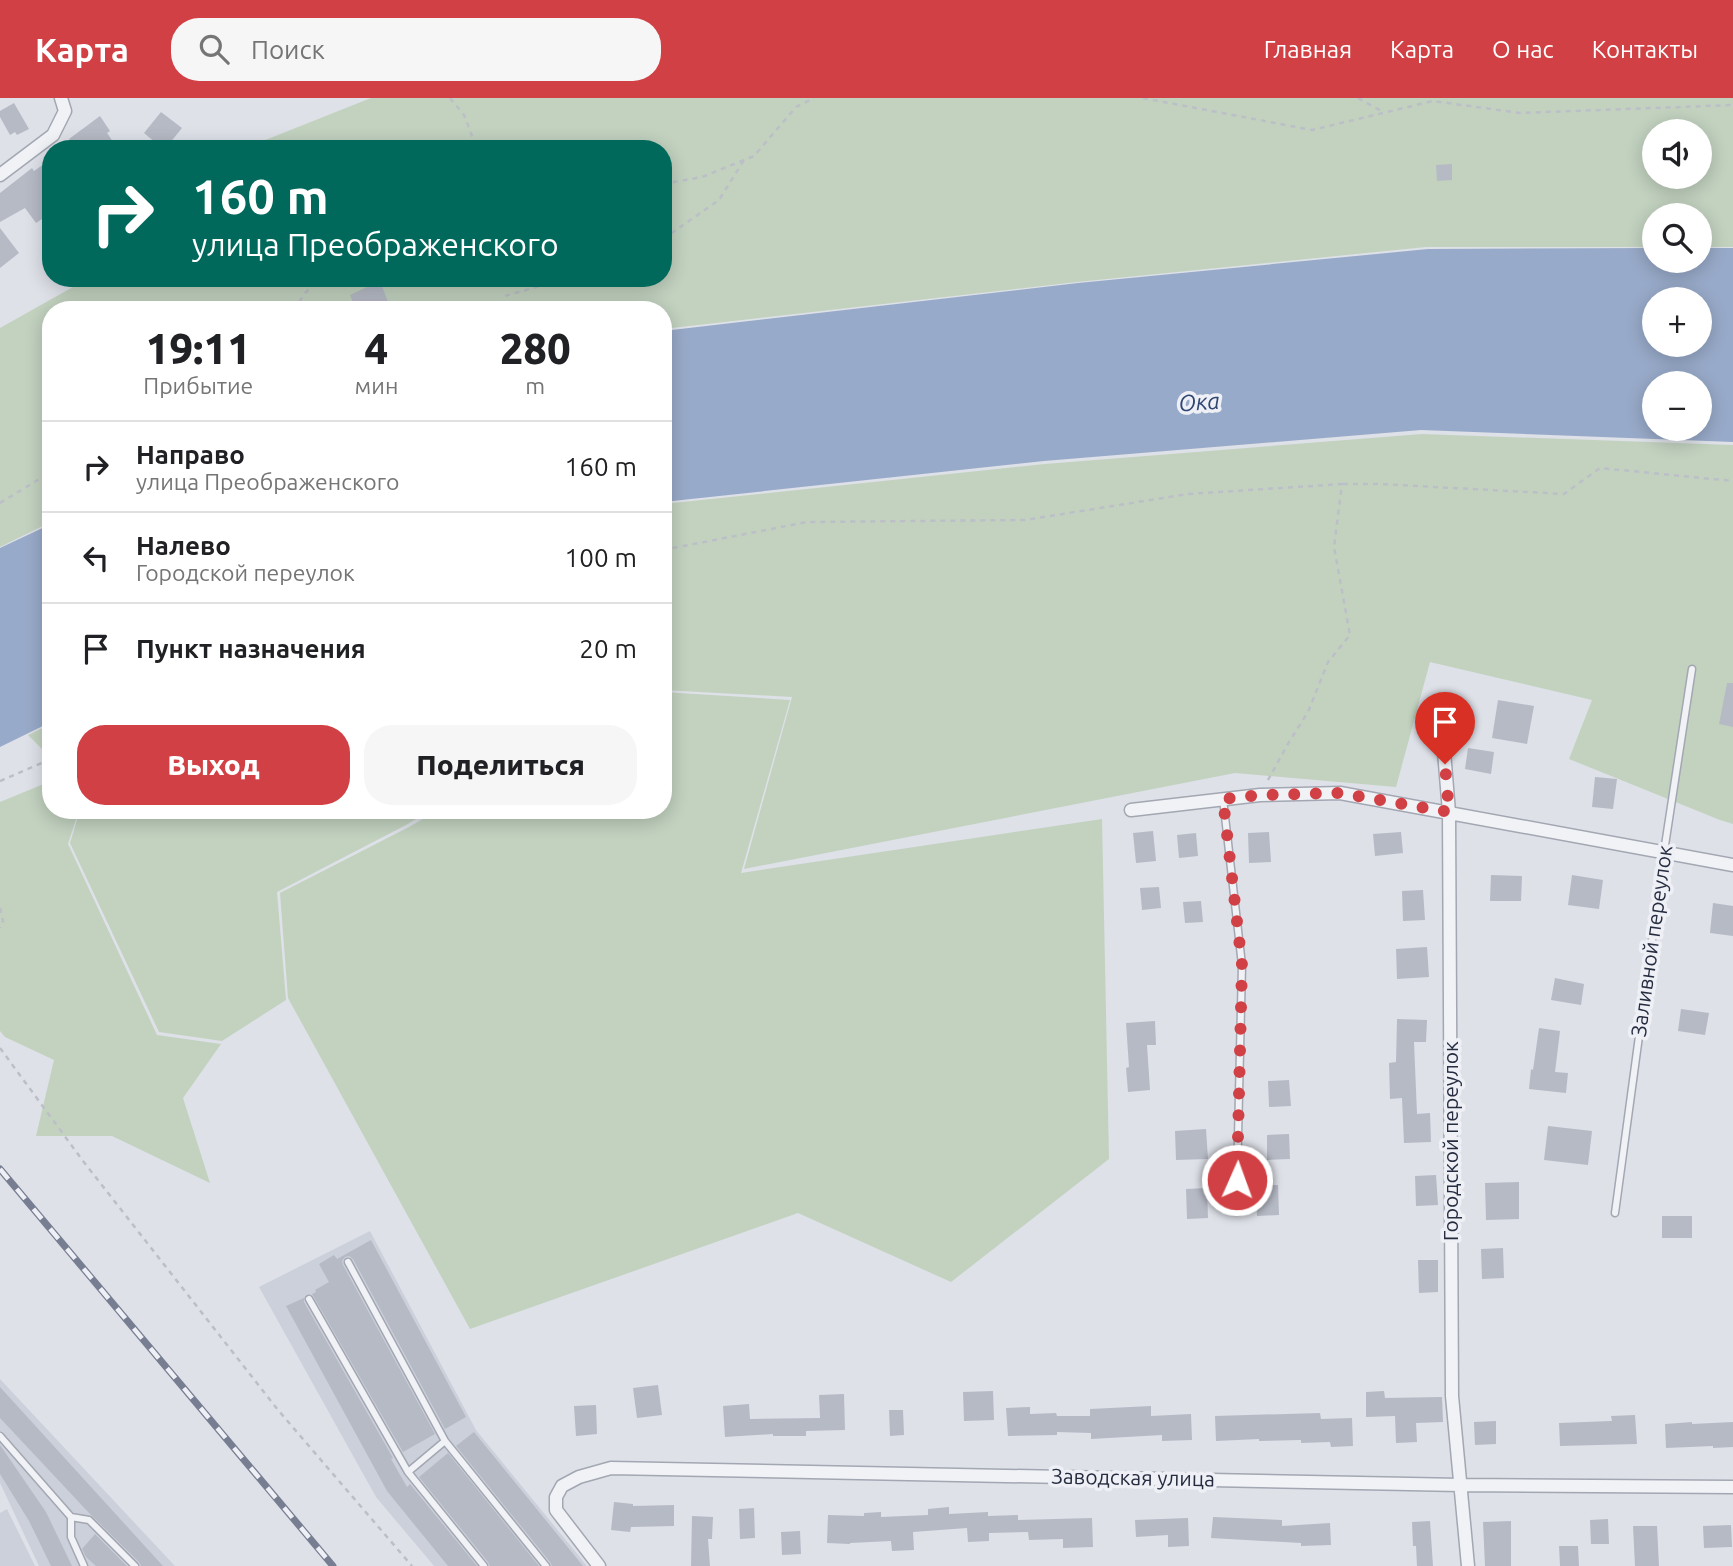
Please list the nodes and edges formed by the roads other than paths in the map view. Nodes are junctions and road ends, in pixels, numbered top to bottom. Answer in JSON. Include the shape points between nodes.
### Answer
{"nodes":[{"id":1,"x":61,"y":98,"type":"edge"},
{"id":2,"x":46,"y":140,"type":"edge"},
{"id":3,"x":42,"y":143,"type":"edge"},
{"id":4,"x":0,"y":175,"type":"edge"},
{"id":5,"x":1692,"y":669,"type":"dead end"},
{"id":6,"x":1441,"y":715,"type":"dead end"},
{"id":7,"x":1223,"y":799,"type":"junction"},
{"id":8,"x":1131,"y":810,"type":"dead end"},
{"id":9,"x":1449,"y":812,"type":"junction"},
{"id":10,"x":1664,"y":852,"type":"junction"},
{"id":11,"x":1733,"y":865,"type":"edge"},
{"id":12,"x":1237,"y":1180,"type":"dead end"},
{"id":13,"x":1615,"y":1213,"type":"dead end"},
{"id":14,"x":348,"y":1262,"type":"dead end"},
{"id":15,"x":309,"y":1299,"type":"dead end"},
{"id":16,"x":0,"y":1436,"type":"edge"},
{"id":17,"x":445,"y":1441,"type":"junction"},
{"id":18,"x":408,"y":1472,"type":"junction"},
{"id":19,"x":1460,"y":1485,"type":"junction"},
{"id":20,"x":1733,"y":1487,"type":"edge"},
{"id":21,"x":71,"y":1517,"type":"junction"},
{"id":22,"x":84,"y":1566,"type":"edge"},
{"id":23,"x":135,"y":1566,"type":"edge"},
{"id":24,"x":484,"y":1566,"type":"edge"},
{"id":25,"x":545,"y":1566,"type":"edge"},
{"id":26,"x":599,"y":1566,"type":"edge"},
{"id":27,"x":1468,"y":1566,"type":"edge"}],
"edges":[{"from":1,"to":2,"type":"street","via":[[65,111]]},
{"from":3,"to":4,"type":"street"},
{"from":5,"to":10,"type":"lane","name":"Заливной переулок"},
{"from":6,"to":9,"type":"street","name":"Городской переулок"},
{"from":7,"to":8,"type":"street"},
{"from":7,"to":9,"type":"street","via":[[1340,793]]},
{"from":7,"to":12,"type":"lane","via":[[1242,965]]},
{"from":9,"to":10,"type":"street"},
{"from":9,"to":19,"type":"street","name":"Городской переулок","via":[[1452,1396]]},
{"from":10,"to":11,"type":"street"},
{"from":10,"to":13,"type":"lane","name":"Заливной переулок"},
{"from":14,"to":17,"type":"lane"},
{"from":15,"to":18,"type":"lane"},
{"from":16,"to":21,"type":"lane"},
{"from":17,"to":18,"type":"lane"},
{"from":17,"to":25,"type":"lane"},
{"from":18,"to":24,"type":"lane"},
{"from":19,"to":20,"type":"street","name":"Заводская улица"},
{"from":19,"to":26,"type":"street","name":"Заводская улица","via":[[611,1468],[579,1477],[562,1486],[556,1497],[556,1510]]},
{"from":19,"to":27,"type":"street","name":"Городской переулок"},
{"from":21,"to":22,"type":"lane","via":[[71,1536]]},
{"from":21,"to":23,"type":"lane","via":[[89,1520]]}]}
